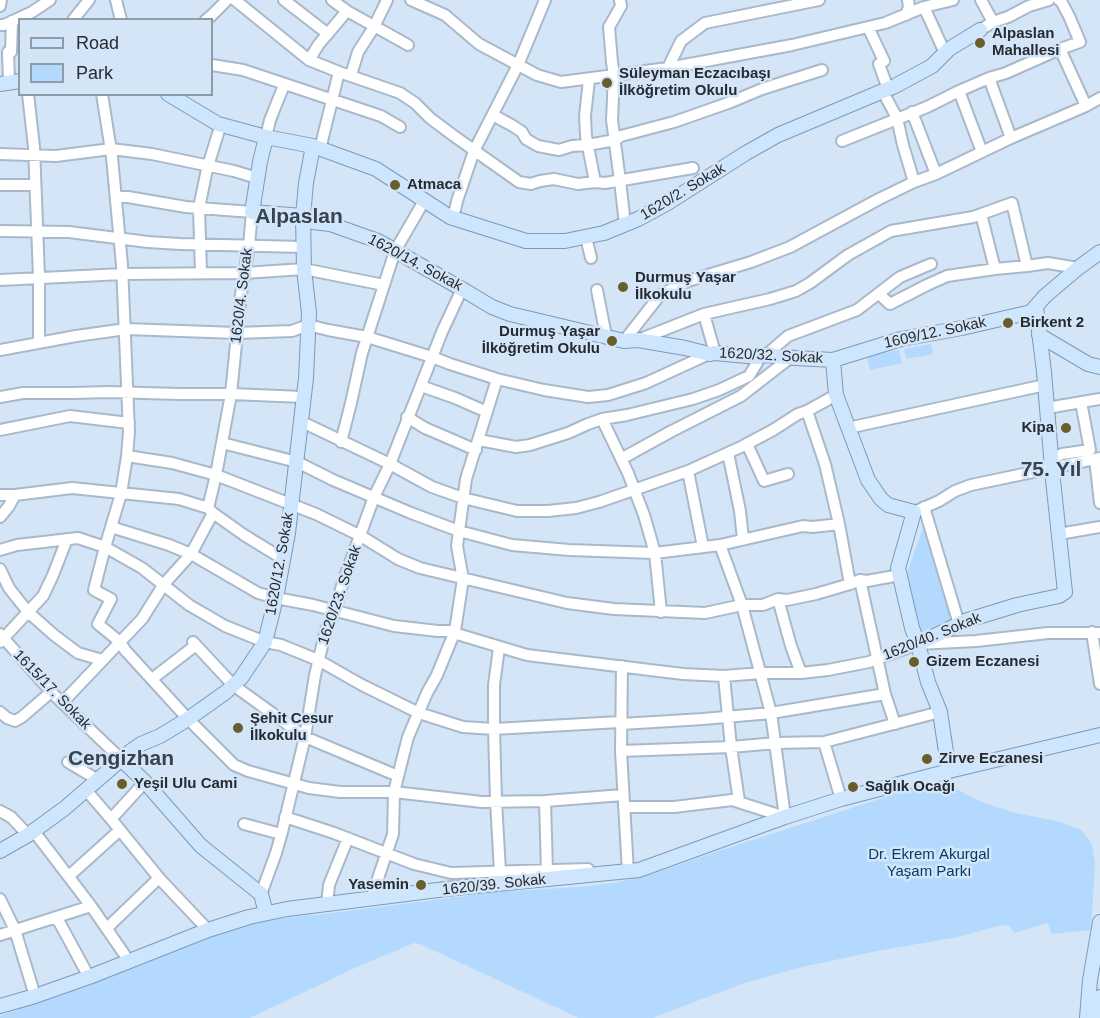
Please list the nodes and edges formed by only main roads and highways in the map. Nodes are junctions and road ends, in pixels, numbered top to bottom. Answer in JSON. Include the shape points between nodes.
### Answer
{"nodes":[{"id":1,"x":980,"y":30,"type":"road end"},
{"id":2,"x":172,"y":96,"type":"edge"},
{"id":3,"x":266,"y":137,"type":"junction"},
{"id":4,"x":317,"y":147,"type":"junction"},
{"id":5,"x":252,"y":212,"type":"joint"},
{"id":6,"x":303,"y":216,"type":"junction"},
{"id":7,"x":1100,"y":252,"type":"edge"},
{"id":8,"x":1036,"y":306,"type":"junction"},
{"id":9,"x":1039,"y":335,"type":"junction"},
{"id":10,"x":712,"y":353,"type":"joint"},
{"id":11,"x":833,"y":360,"type":"junction"},
{"id":12,"x":1100,"y":367,"type":"edge"},
{"id":13,"x":918,"y":644,"type":"junction"},
{"id":14,"x":1100,"y":735,"type":"edge"},
{"id":15,"x":122,"y":759,"type":"junction"},
{"id":16,"x":952,"y":770,"type":"junction"},
{"id":17,"x":0,"y":851,"type":"edge"},
{"id":18,"x":266,"y":913,"type":"junction"},
{"id":19,"x":1100,"y":922,"type":"edge"},
{"id":20,"x":1100,"y":997,"type":"edge"},
{"id":21,"x":0,"y":1006,"type":"edge"},
{"id":22,"x":1087,"y":1018,"type":"edge"},
{"id":23,"x":1098,"y":1018,"type":"edge"}],
"edges":[{"from":1,"to":4,"type":"main road","name":"1620/2. Sokak","via":[[949,49],[932,66],[886,91],[778,135],[666,204],[604,233],[565,241],[526,241],[450,217],[376,169]]},
{"from":2,"to":3,"type":"main road","name":"1620/2. Sokak","via":[[221,124]]},
{"from":3,"to":4,"type":"main road","name":"1620/2. Sokak"},
{"from":3,"to":5,"type":"main road","name":"1620/4. Sokak"},
{"from":4,"to":6,"type":"main road","name":"1620/12. Sokak","via":[[306,183]]},
{"from":5,"to":6,"type":"main road","name":"1620/14. Sokak"},
{"from":6,"to":10,"type":"main road","name":"1620/14. Sokak","via":[[378,241],[510,314],[606,336]]},
{"from":6,"to":15,"type":"main road","name":"1620/12. Sokak","via":[[309,313],[306,378],[283,559],[264,642],[241,678],[217,699]]},
{"from":7,"to":8,"type":"main road"},
{"from":8,"to":9,"type":"main road"},
{"from":8,"to":11,"type":"main road","name":"1609/12. Sokak","via":[[1031,312],[901,339]]},
{"from":9,"to":12,"type":"main road"},
{"from":9,"to":13,"type":"main road","name":"1620/40. Sokak","via":[[1065,592],[959,624]]},
{"from":10,"to":11,"type":"main road","name":"1620/32. Sokak"},
{"from":11,"to":13,"type":"main road","via":[[836,395],[868,480],[888,505],[919,510],[898,568]]},
{"from":13,"to":16,"type":"main road","via":[[940,712]]},
{"from":14,"to":16,"type":"main road","name":"1620/39. Sokak"},
{"from":15,"to":17,"type":"main road","name":"1620/12. Sokak","via":[[65,808]]},
{"from":15,"to":18,"type":"main road","name":"1615/17. Sokak","via":[[201,846],[261,894]]},
{"from":16,"to":18,"type":"main road","name":"1620/39. Sokak","via":[[784,817],[639,870],[474,886]]},
{"from":18,"to":21,"type":"main road","name":"1620/39. Sokak","via":[[208,930],[89,977]]},
{"from":19,"to":22,"type":"main road"},
{"from":20,"to":23,"type":"main road"}]}
